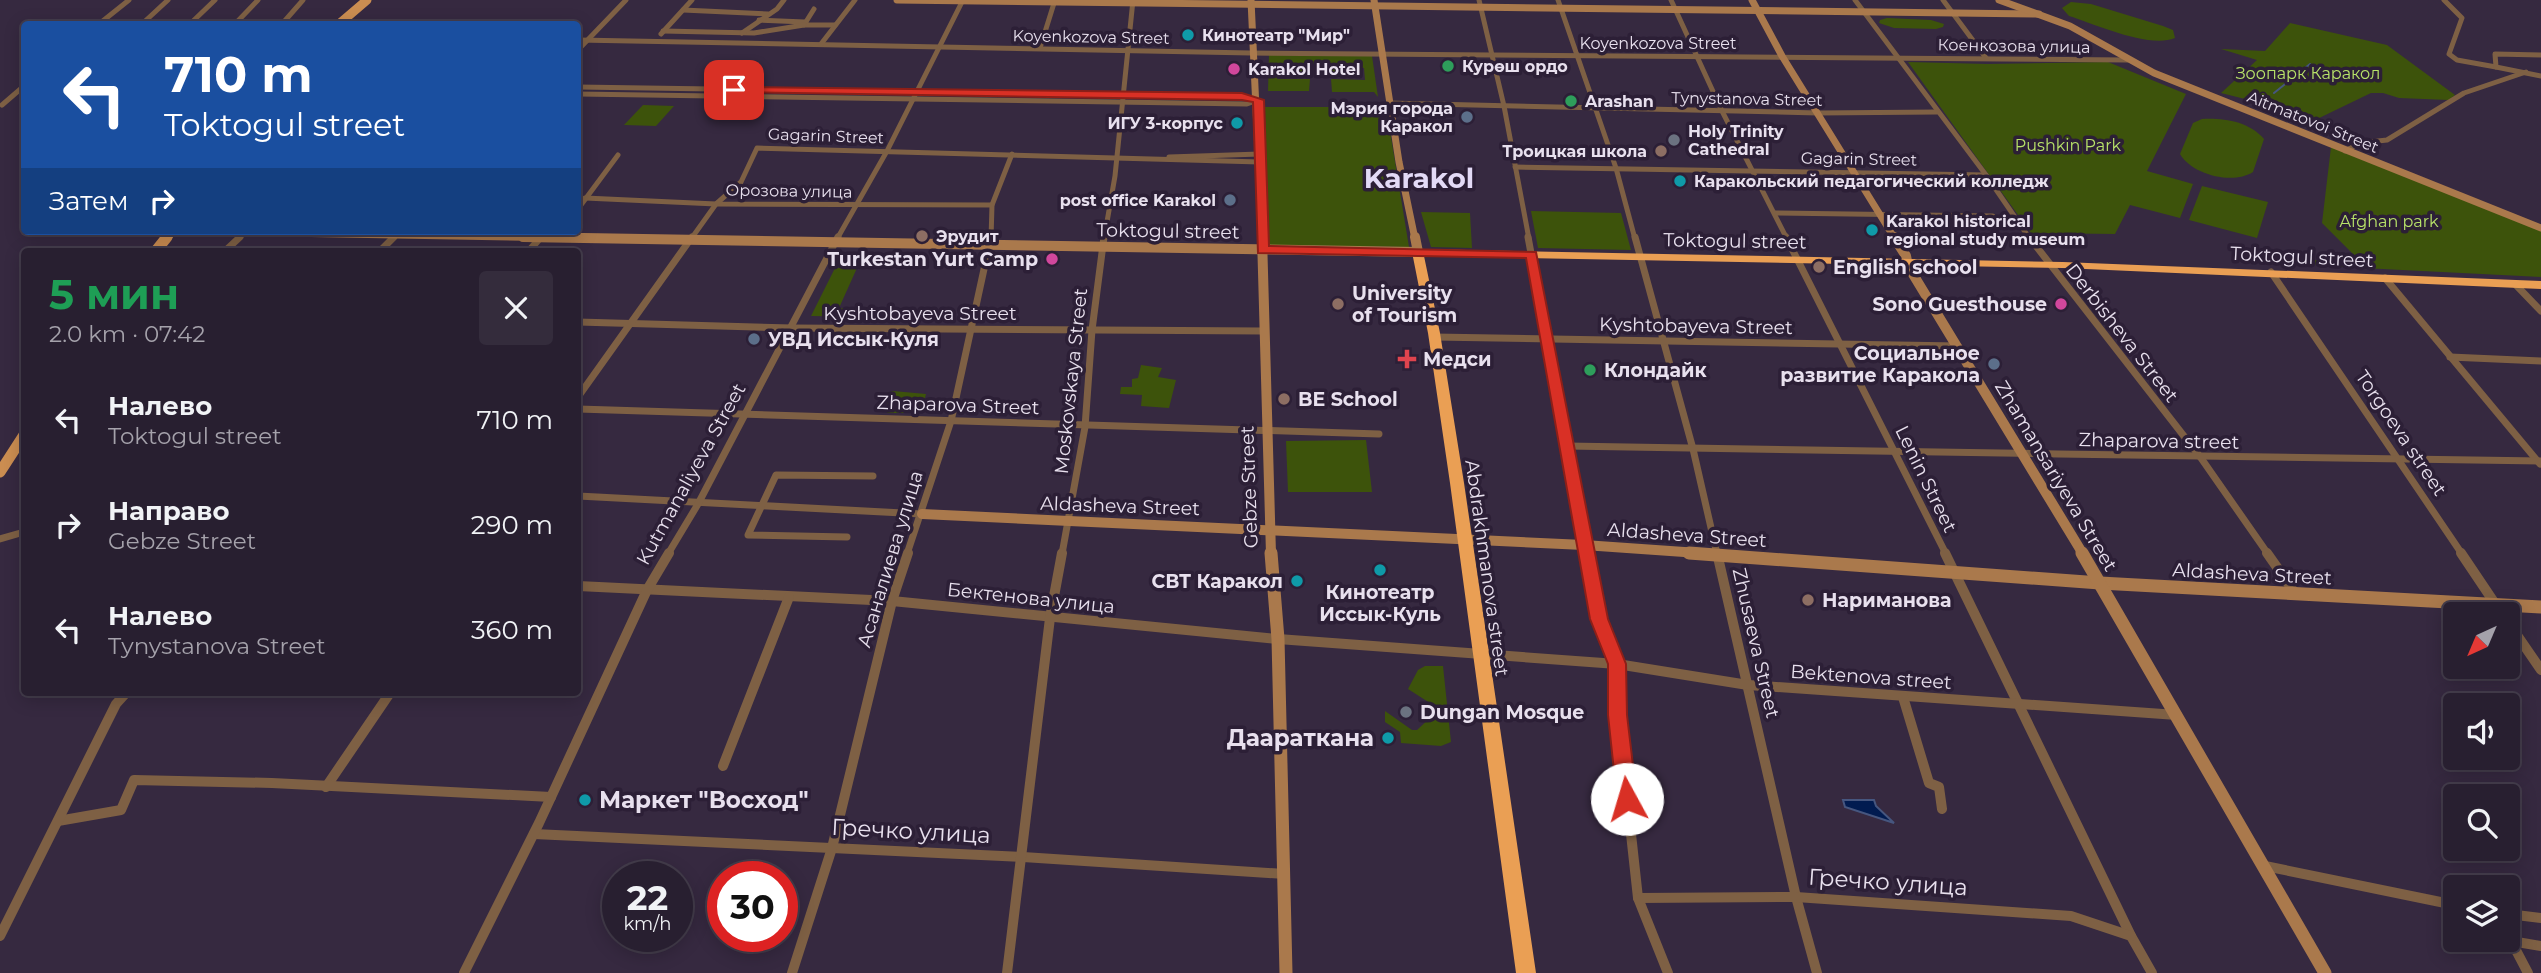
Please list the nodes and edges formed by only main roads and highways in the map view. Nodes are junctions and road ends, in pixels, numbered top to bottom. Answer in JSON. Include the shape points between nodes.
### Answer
{"nodes":[{"id":1,"x":367,"y":0,"type":"edge"},
{"id":2,"x":897,"y":0,"type":"edge"},
{"id":3,"x":963,"y":0,"type":"edge"},
{"id":4,"x":1752,"y":0,"type":"edge"},
{"id":5,"x":1054,"y":1,"type":"edge"},
{"id":6,"x":1133,"y":1,"type":"edge"},
{"id":7,"x":2002,"y":1,"type":"edge"},
{"id":8,"x":1251,"y":2,"type":"edge"},
{"id":9,"x":1374,"y":2,"type":"edge"},
{"id":10,"x":1479,"y":3,"type":"edge"},
{"id":11,"x":1559,"y":4,"type":"edge"},
{"id":12,"x":1758,"y":10,"type":"junction"},
{"id":13,"x":2039,"y":15,"type":"junction"},
{"id":14,"x":342,"y":21,"type":"edge"},
{"id":15,"x":2541,"y":228,"type":"edge"},
{"id":16,"x":455,"y":235,"type":"edge"},
{"id":17,"x":558,"y":235,"type":"edge"},
{"id":18,"x":1263,"y":250,"type":"junction"},
{"id":19,"x":1418,"y":252,"type":"junction"},
{"id":20,"x":1907,"y":261,"type":"junction"},
{"id":21,"x":2541,"y":285,"type":"edge"},
{"id":22,"x":21,"y":440,"type":"edge"},
{"id":23,"x":0,"y":472,"type":"edge"},
{"id":24,"x":922,"y":514,"type":"road end"},
{"id":25,"x":1269,"y":530,"type":"junction"},
{"id":26,"x":1464,"y":538,"type":"junction"},
{"id":27,"x":2100,"y":583,"type":"junction"},
{"id":28,"x":2443,"y":605,"type":"edge"},
{"id":29,"x":2541,"y":607,"type":"edge"},
{"id":30,"x":2520,"y":608,"type":"edge"},
{"id":31,"x":1286,"y":973,"type":"edge"},
{"id":32,"x":1525,"y":973,"type":"edge"},
{"id":33,"x":2325,"y":973,"type":"edge"}],
"edges":[{"from":1,"to":14,"type":"main road"},
{"from":2,"to":3,"type":"main road"},
{"from":3,"to":5,"type":"main road"},
{"from":4,"to":12,"type":"main road","name":"Zhamansariyeva Street"},
{"from":5,"to":6,"type":"main road"},
{"from":6,"to":8,"type":"main road"},
{"from":7,"to":13,"type":"main road","name":"Aitmatovoi Street"},
{"from":8,"to":9,"type":"main road"},
{"from":8,"to":18,"type":"main road","name":"Gebze Street"},
{"from":9,"to":10,"type":"main road"},
{"from":9,"to":19,"type":"main road"},
{"from":10,"to":11,"type":"main road"},
{"from":11,"to":12,"type":"main road"},
{"from":12,"to":13,"type":"main road"},
{"from":12,"to":20,"type":"main road","name":"Zhamansariyeva Street"},
{"from":13,"to":15,"type":"main road","name":"Aitmatovoi Street","via":[[2070,26],[2128,60]]},
{"from":16,"to":17,"type":"main road","name":"Toktogul street"},
{"from":17,"to":18,"type":"main road","name":"Toktogul street"},
{"from":18,"to":19,"type":"main road","name":"Toktogul street"},
{"from":18,"to":25,"type":"main road","name":"Gebze Street"},
{"from":19,"to":20,"type":"highway","name":"Toktogul street"},
{"from":19,"to":26,"type":"highway","name":"Abdrakhmanova street"},
{"from":20,"to":21,"type":"highway","name":"Toktogul street"},
{"from":20,"to":27,"type":"main road","name":"Zhamansariyeva Street"},
{"from":22,"to":23,"type":"main road"},
{"from":24,"to":25,"type":"main road","name":"Aldasheva Street"},
{"from":25,"to":26,"type":"main road","name":"Aldasheva Street"},
{"from":25,"to":31,"type":"main road","name":"Gebze Street","via":[[1278,639]]},
{"from":26,"to":27,"type":"main road","name":"Aldasheva Street"},
{"from":26,"to":32,"type":"highway","name":"Abdrakhmanova street"},
{"from":27,"to":28,"type":"main road","name":"Aldasheva Street"},
{"from":27,"to":33,"type":"main road","name":"Zhamansariyeva Street"},
{"from":29,"to":30,"type":"main road","name":"Aldasheva Street"}]}
